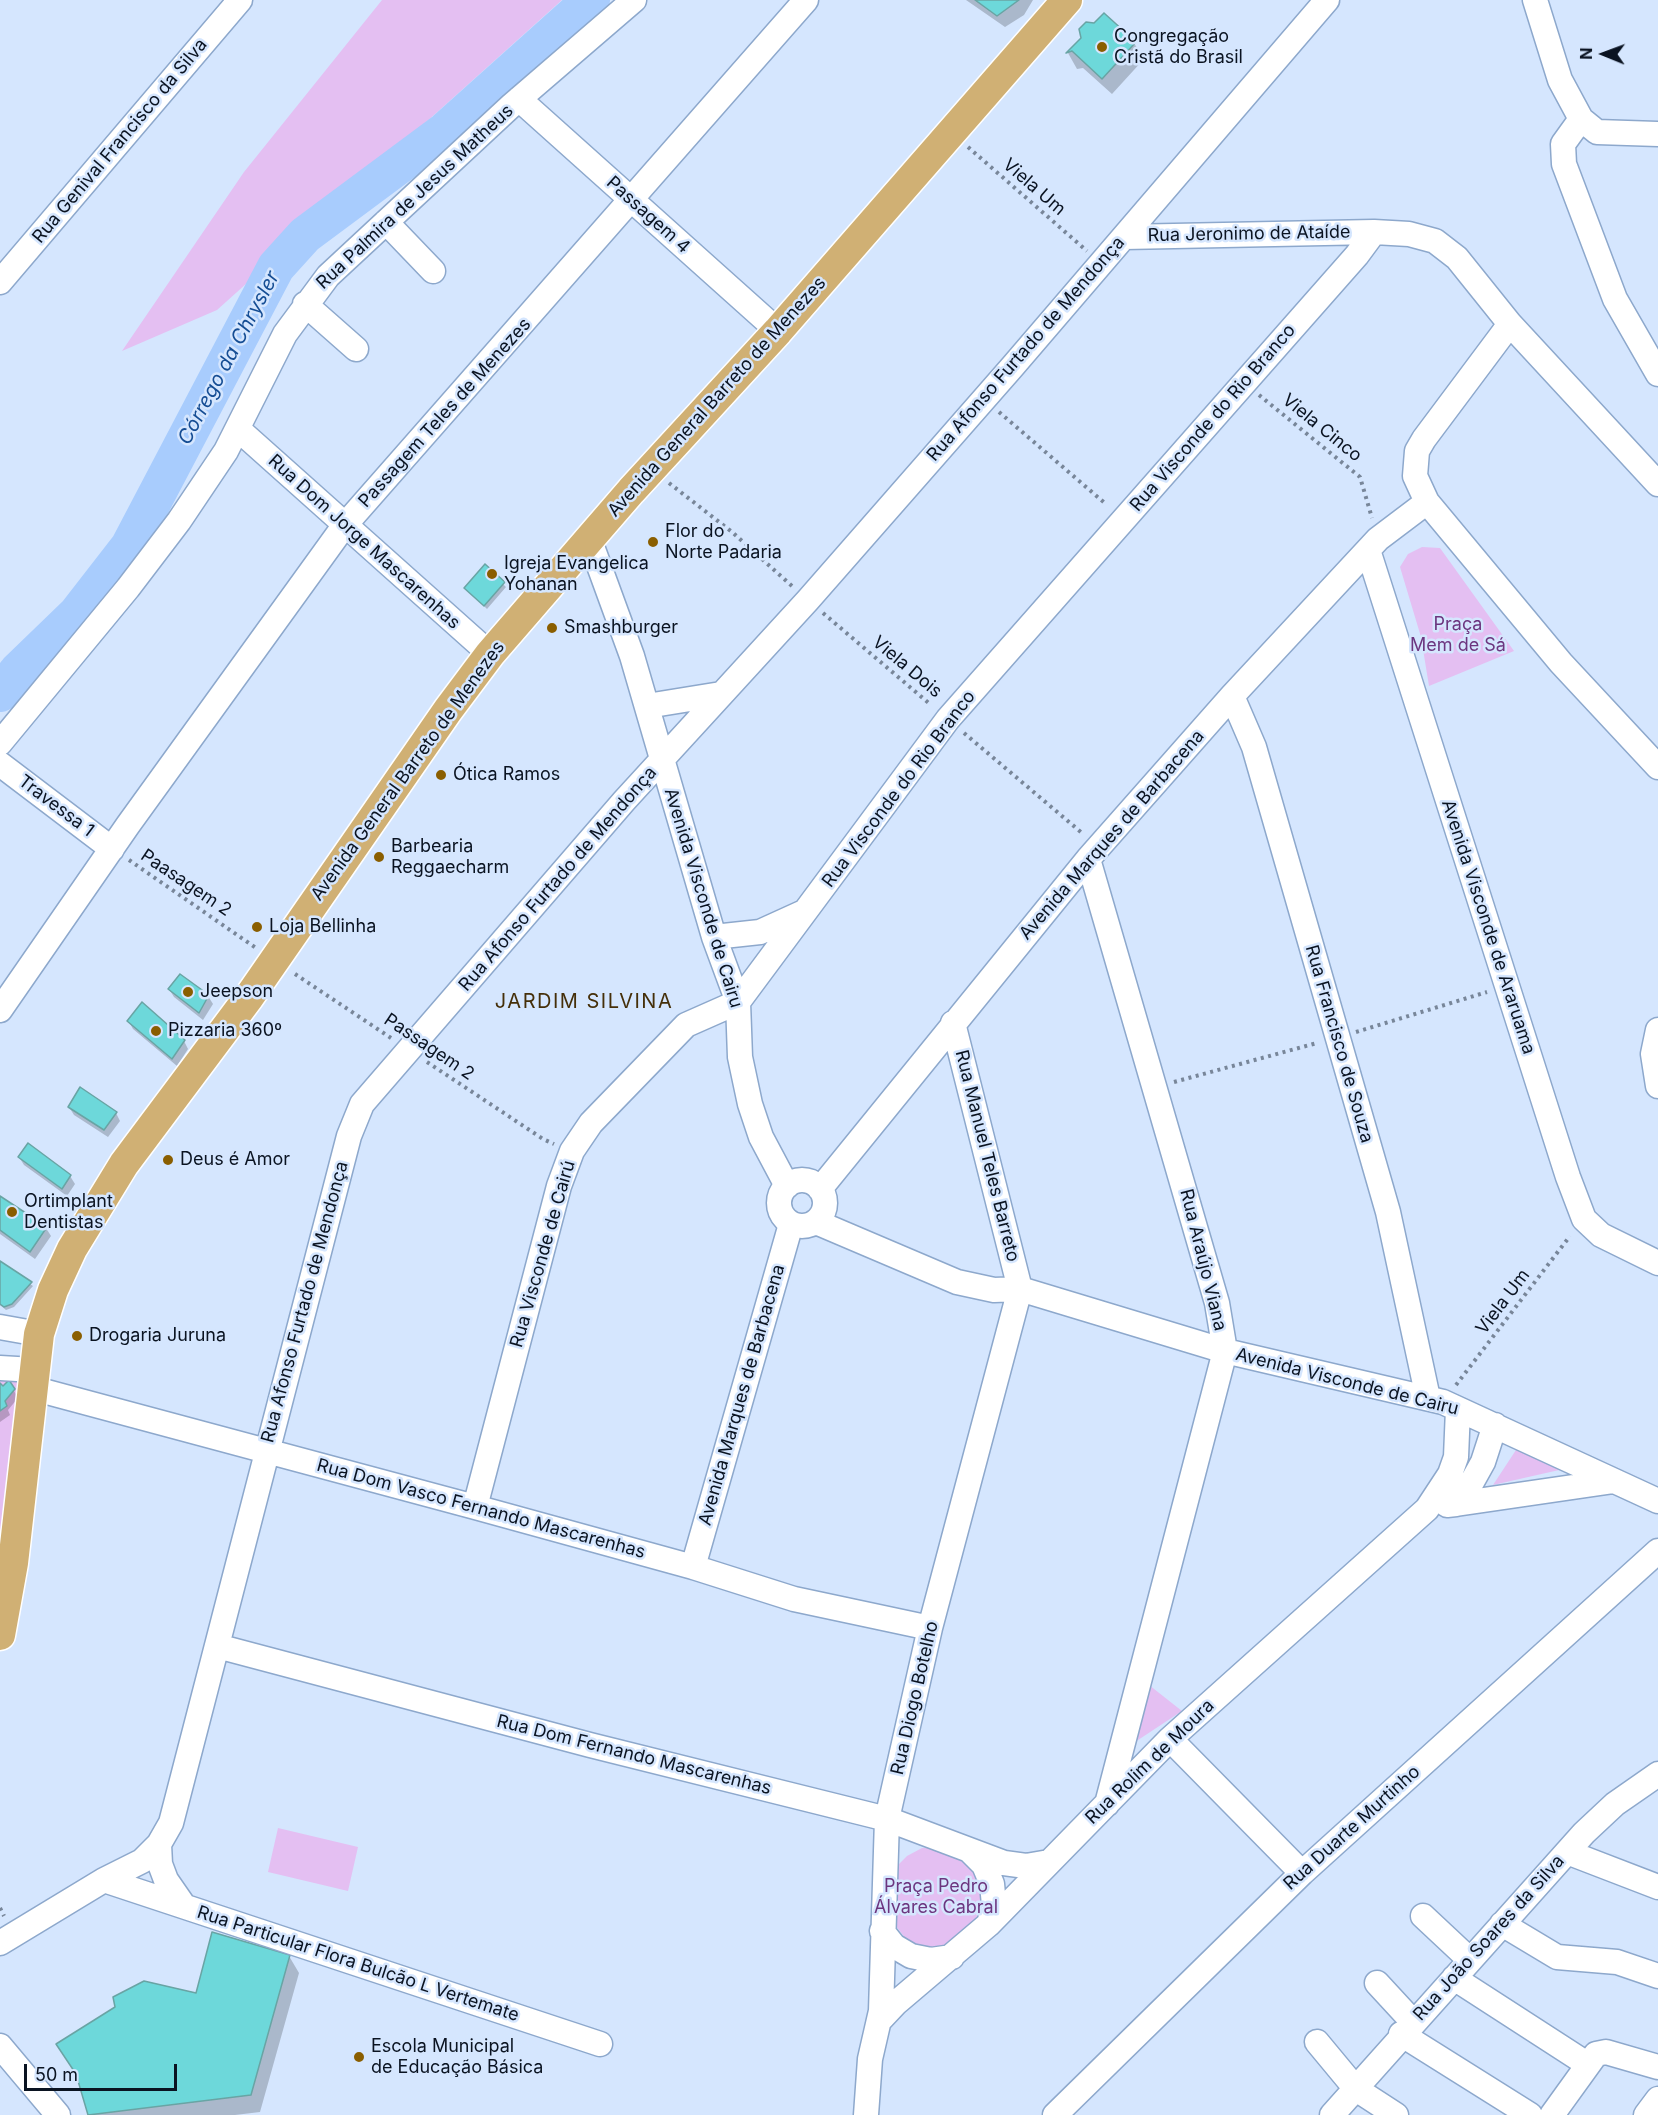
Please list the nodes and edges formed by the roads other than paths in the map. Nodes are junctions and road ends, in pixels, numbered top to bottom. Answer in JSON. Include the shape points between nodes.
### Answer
{"nodes":[{"id":1,"x":240,"y":0,"type":"edge"},
{"id":2,"x":634,"y":0,"type":"edge"},
{"id":3,"x":806,"y":0,"type":"edge"},
{"id":4,"x":1067,"y":0,"type":"edge"},
{"id":5,"x":1327,"y":0,"type":"edge"},
{"id":6,"x":1535,"y":0,"type":"edge"},
{"id":7,"x":519,"y":99,"type":"junction"},
{"id":8,"x":1581,"y":119,"type":"junction"},
{"id":9,"x":1658,"y":134,"type":"edge"},
{"id":10,"x":632,"y":200,"type":"junction"},
{"id":11,"x":386,"y":222,"type":"junction"},
{"id":12,"x":1374,"y":232,"type":"junction"},
{"id":13,"x":1124,"y":237,"type":"junction"},
{"id":14,"x":433,"y":271,"type":"dead end"},
{"id":15,"x":0,"y":282,"type":"edge"},
{"id":16,"x":305,"y":304,"type":"junction"},
{"id":17,"x":1510,"y":324,"type":"junction"},
{"id":18,"x":778,"y":331,"type":"junction"},
{"id":19,"x":356,"y":349,"type":"dead end"},
{"id":20,"x":1658,"y":374,"type":"edge"},
{"id":21,"x":238,"y":429,"type":"junction"},
{"id":22,"x":1658,"y":484,"type":"edge"},
{"id":23,"x":1427,"y":502,"type":"junction"},
{"id":24,"x":344,"y":526,"type":"junction"},
{"id":25,"x":590,"y":541,"type":"junction"},
{"id":26,"x":1373,"y":545,"type":"junction"},
{"id":27,"x":490,"y":654,"type":"junction"},
{"id":28,"x":721,"y":694,"type":"junction"},
{"id":29,"x":1232,"y":696,"type":"junction"},
{"id":30,"x":646,"y":706,"type":"junction"},
{"id":31,"x":0,"y":743,"type":"edge"},
{"id":32,"x":662,"y":760,"type":"junction"},
{"id":33,"x":0,"y":764,"type":"edge"},
{"id":34,"x":1658,"y":767,"type":"edge"},
{"id":35,"x":112,"y":849,"type":"junction"},
{"id":36,"x":1093,"y":853,"type":"junction"},
{"id":37,"x":806,"y":911,"type":"junction"},
{"id":38,"x":714,"y":937,"type":"junction"},
{"id":39,"x":738,"y":1002,"type":"junction"},
{"id":40,"x":0,"y":1010,"type":"edge"},
{"id":41,"x":953,"y":1023,"type":"junction"},
{"id":42,"x":1658,"y":1030,"type":"edge"},
{"id":43,"x":1658,"y":1086,"type":"edge"},
{"id":44,"x":787,"y":1186,"type":"junction"},
{"id":45,"x":820,"y":1189,"type":"junction"},
{"id":46,"x":816,"y":1222,"type":"junction"},
{"id":47,"x":791,"y":1224,"type":"junction"},
{"id":48,"x":1658,"y":1263,"type":"edge"},
{"id":49,"x":1011,"y":1289,"type":"junction"},
{"id":50,"x":0,"y":1327,"type":"edge"},
{"id":51,"x":39,"y":1334,"type":"junction"},
{"id":52,"x":1225,"y":1351,"type":"junction"},
{"id":53,"x":0,"y":1368,"type":"edge"},
{"id":54,"x":33,"y":1379,"type":"junction"},
{"id":55,"x":1443,"y":1403,"type":"junction"},
{"id":56,"x":1495,"y":1425,"type":"junction"},
{"id":57,"x":267,"y":1450,"type":"junction"},
{"id":58,"x":1614,"y":1481,"type":"junction"},
{"id":59,"x":1658,"y":1501,"type":"edge"},
{"id":60,"x":1456,"y":1504,"type":"junction"},
{"id":61,"x":475,"y":1507,"type":"junction"},
{"id":62,"x":1426,"y":1509,"type":"junction"},
{"id":63,"x":1658,"y":1551,"type":"edge"},
{"id":64,"x":693,"y":1567,"type":"junction"},
{"id":65,"x":930,"y":1628,"type":"junction"},
{"id":66,"x":0,"y":1635,"type":"edge"},
{"id":67,"x":217,"y":1646,"type":"junction"},
{"id":68,"x":1170,"y":1739,"type":"junction"},
{"id":69,"x":1654,"y":1780,"type":"edge"},
{"id":70,"x":1107,"y":1804,"type":"junction"},
{"id":71,"x":887,"y":1819,"type":"junction"},
{"id":72,"x":938,"y":1838,"type":"junction"},
{"id":73,"x":159,"y":1844,"type":"junction"},
{"id":74,"x":970,"y":1851,"type":"junction"},
{"id":75,"x":1567,"y":1852,"type":"junction"},
{"id":76,"x":1049,"y":1862,"type":"junction"},
{"id":77,"x":884,"y":1865,"type":"junction"},
{"id":78,"x":1302,"y":1873,"type":"junction"},
{"id":79,"x":104,"y":1880,"type":"junction"},
{"id":80,"x":1658,"y":1887,"type":"edge"},
{"id":81,"x":184,"y":1906,"type":"junction"},
{"id":82,"x":1423,"y":1916,"type":"dead end"},
{"id":83,"x":989,"y":1924,"type":"junction"},
{"id":84,"x":1502,"y":1924,"type":"junction"},
{"id":85,"x":882,"y":1931,"type":"junction"},
{"id":86,"x":0,"y":1943,"type":"edge"},
{"id":87,"x":952,"y":1957,"type":"junction"},
{"id":88,"x":1470,"y":1959,"type":"junction"},
{"id":89,"x":1658,"y":1976,"type":"edge"},
{"id":90,"x":1454,"y":1978,"type":"junction"},
{"id":91,"x":1377,"y":1983,"type":"dead end"},
{"id":92,"x":879,"y":2021,"type":"junction"},
{"id":93,"x":1407,"y":2028,"type":"junction"},
{"id":94,"x":1317,"y":2042,"type":"dead end"},
{"id":95,"x":600,"y":2044,"type":"dead end"},
{"id":96,"x":0,"y":2046,"type":"edge"},
{"id":97,"x":1587,"y":2064,"type":"junction"},
{"id":98,"x":1658,"y":2067,"type":"edge"},
{"id":99,"x":1356,"y":2089,"type":"junction"},
{"id":100,"x":1658,"y":2098,"type":"edge"},
{"id":101,"x":58,"y":2115,"type":"edge"},
{"id":102,"x":866,"y":2115,"type":"edge"},
{"id":103,"x":1055,"y":2115,"type":"edge"},
{"id":104,"x":1332,"y":2115,"type":"edge"},
{"id":105,"x":1396,"y":2115,"type":"edge"},
{"id":106,"x":1530,"y":2115,"type":"edge"},
{"id":107,"x":1552,"y":2115,"type":"edge"},
{"id":108,"x":1647,"y":2115,"type":"edge"}],
"edges":[{"from":1,"to":15,"type":"street","name":"Rua Genival Francisco da Silva"},
{"from":2,"to":7,"type":"street","name":"Rua Palmira de Jesus Matheus"},
{"from":3,"to":10,"type":"street","name":"Passagem Teles de Menezes"},
{"from":4,"to":18,"type":"main road","name":"Avenida General Barreto de Menezes"},
{"from":5,"to":13,"type":"street","name":"Rua Afonso Furtado de Mendonça"},
{"from":6,"to":8,"type":"street","via":[[1560,80]]},
{"from":7,"to":10,"type":"street","name":"Passagem 4"},
{"from":7,"to":11,"type":"street","name":"Rua Palmira de Jesus Matheus"},
{"from":8,"to":9,"type":"street","via":[[1597,132]]},
{"from":8,"to":20,"type":"street","via":[[1563,144],[1564,164],[1615,299]]},
{"from":10,"to":18,"type":"street","name":"Passagem 4"},
{"from":10,"to":24,"type":"street","name":"Passagem Teles de Menezes"},
{"from":11,"to":14,"type":"street"},
{"from":11,"to":16,"type":"street","name":"Rua Palmira de Jesus Matheus","via":[[328,276]]},
{"from":12,"to":13,"type":"street","name":"Rua Jeronimo de Ataíde"},
{"from":12,"to":17,"type":"street","via":[[1435,240],[1457,258]]},
{"from":12,"to":37,"type":"street","name":"Rua Visconde do Rio Branco","via":[[948,719]]},
{"from":13,"to":28,"type":"street","name":"Rua Afonso Furtado de Mendonça"},
{"from":16,"to":19,"type":"street"},
{"from":16,"to":21,"type":"street","name":"Rua Palmira de Jesus Matheus","via":[[285,334]]},
{"from":17,"to":22,"type":"street"},
{"from":17,"to":23,"type":"street","via":[[1417,451],[1415,476]]},
{"from":18,"to":25,"type":"main road","name":"Avenida General Barreto de Menezes"},
{"from":21,"to":24,"type":"street","name":"Rua Dom Jorge Mascarenhas"},
{"from":21,"to":31,"type":"street","name":"Rua Palmira de Jesus Matheus","via":[[179,521]]},
{"from":23,"to":26,"type":"street","name":"Avenida Marques de Barbacena"},
{"from":23,"to":34,"type":"street","via":[[1561,663]]},
{"from":24,"to":27,"type":"street","name":"Rua Dom Jorge Mascarenhas"},
{"from":24,"to":35,"type":"street","name":"Passagem Teles de Menezes"},
{"from":25,"to":27,"type":"main road","name":"Avenida General Barreto de Menezes"},
{"from":25,"to":30,"type":"street","name":"Avenida Visconde de Cairu"},
{"from":26,"to":29,"type":"street","name":"Avenida Marques de Barbacena"},
{"from":26,"to":48,"type":"street","name":"Avenida Visconde de Araruama","via":[[1568,1178],[1584,1219],[1601,1235]]},
{"from":27,"to":51,"type":"main road","name":"Avenida General Barreto de Menezes","via":[[249,997],[124,1164],[72,1249]]},
{"from":28,"to":30,"type":"street"},
{"from":28,"to":32,"type":"street","name":"Rua Afonso Furtado de Mendonça"},
{"from":29,"to":36,"type":"street","name":"Avenida Marques de Barbacena"},
{"from":29,"to":55,"type":"street","name":"Rua Francisco de Souza","via":[[1254,747]]},
{"from":30,"to":32,"type":"street","name":"Avenida Visconde de Cairu"},
{"from":32,"to":38,"type":"street","name":"Avenida Visconde de Cairu"},
{"from":32,"to":57,"type":"street","name":"Rua Afonso Furtado de Mendonça","via":[[362,1104],[349,1136]]},
{"from":33,"to":35,"type":"street","name":"Travessa 1"},
{"from":35,"to":40,"type":"street","name":"Passagem Teles de Menezes"},
{"from":36,"to":41,"type":"street","name":"Avenida Marques de Barbacena"},
{"from":36,"to":52,"type":"street","name":"Rua Araújo Viana","via":[[1217,1303]]},
{"from":37,"to":38,"type":"street","name":"Rua Visconde do Rio Branco","via":[[760,932]]},
{"from":37,"to":39,"type":"street","name":"Rua Visconde do Rio Branco"},
{"from":38,"to":39,"type":"street","name":"Avenida Visconde de Cairu"},
{"from":39,"to":44,"type":"street","name":"Avenida Visconde de Cairu","via":[[740,1057],[750,1104],[761,1137]]},
{"from":39,"to":61,"type":"street","name":"Rua Visconde de Cairú","via":[[686,1025],[591,1123],[572,1151],[559,1186]]},
{"from":41,"to":45,"type":"street","name":"Avenida Marques de Barbacena"},
{"from":41,"to":49,"type":"street","name":"Rua Manuel Teles Barreto"},
{"from":42,"to":43,"type":"street","via":[[1653,1054]]},
{"from":44,"to":45,"type":"street","via":[[808,1181]]},
{"from":44,"to":47,"type":"street","via":[[780,1196],[780,1209]]},
{"from":45,"to":46,"type":"street","via":[[824,1210]]},
{"from":46,"to":47,"type":"street","via":[[804,1227]]},
{"from":46,"to":49,"type":"street","name":"Avenida Visconde de Cairu","via":[[929,1270],[969,1274]]},
{"from":47,"to":64,"type":"street","name":"Avenida Marques de Barbacena"},
{"from":49,"to":52,"type":"street","name":"Avenida Visconde de Cairu"},
{"from":49,"to":65,"type":"street","name":"Rua Diogo Botelho"},
{"from":50,"to":51,"type":"street"},
{"from":51,"to":54,"type":"main road","name":"Avenida General Barreto de Menezes"},
{"from":52,"to":55,"type":"street","name":"Avenida Visconde de Cairu"},
{"from":52,"to":70,"type":"street","name":"Rua Araújo Viana"},
{"from":53,"to":54,"type":"street","name":"Rua Dom Vasco Fernando Mascarenhas"},
{"from":54,"to":57,"type":"street","name":"Rua Dom Vasco Fernando Mascarenhas"},
{"from":54,"to":66,"type":"main road","name":"Avenida General Barreto de Menezes","via":[[13,1563]]},
{"from":55,"to":56,"type":"street","name":"Avenida Visconde de Cairu"},
{"from":55,"to":62,"type":"street","name":"Rua Rolim de Moura","via":[[1456,1457],[1450,1474]]},
{"from":56,"to":58,"type":"street","name":"Avenida Visconde de Cairu"},
{"from":56,"to":60,"type":"street","via":[[1483,1462]]},
{"from":57,"to":61,"type":"street","name":"Rua Dom Vasco Fernando Mascarenhas"},
{"from":57,"to":67,"type":"street","name":"Rua Afonso Furtado de Mendonça"},
{"from":58,"to":59,"type":"street","name":"Avenida Visconde de Cairu"},
{"from":58,"to":60,"type":"street"},
{"from":60,"to":62,"type":"street"},
{"from":61,"to":64,"type":"street","name":"Rua Dom Vasco Fernando Mascarenhas"},
{"from":62,"to":68,"type":"street","name":"Rua Rolim de Moura"},
{"from":63,"to":78,"type":"street","name":"Rua Duarte Murtinho"},
{"from":64,"to":65,"type":"street","name":"Rua Dom Vasco Fernando Mascarenhas","via":[[794,1599]]},
{"from":65,"to":71,"type":"street","name":"Rua Diogo Botelho"},
{"from":67,"to":71,"type":"street","name":"Rua Dom Fernando Mascarenhas"},
{"from":67,"to":73,"type":"street","name":"Rua Afonso Furtado de Mendonça","via":[[171,1823]]},
{"from":68,"to":70,"type":"street","name":"Rua Rolim de Moura"},
{"from":68,"to":78,"type":"street"},
{"from":69,"to":75,"type":"street","name":"Rua João Soares da Silva","via":[[1616,1804]]},
{"from":70,"to":76,"type":"street","name":"Rua Rolim de Moura"},
{"from":71,"to":72,"type":"street","name":"Rua Dom Fernando Mascarenhas"},
{"from":71,"to":77,"type":"street","name":"Rua Diogo Botelho"},
{"from":72,"to":74,"type":"street","name":"Rua Dom Fernando Mascarenhas"},
{"from":72,"to":77,"type":"street","via":[[906,1845]]},
{"from":73,"to":79,"type":"street","name":"Rua Afonso Furtado de Mendonça","via":[[142,1861]]},
{"from":73,"to":81,"type":"street","name":"Rua Particular Flora Bulcão L Vertemate","via":[[166,1880]]},
{"from":74,"to":76,"type":"street","name":"Rua Dom Fernando Mascarenhas","via":[[1010,1864]]},
{"from":74,"to":83,"type":"street","via":[[984,1865],[992,1884],[994,1905]]},
{"from":75,"to":80,"type":"street"},
{"from":75,"to":84,"type":"street","name":"Rua João Soares da Silva"},
{"from":76,"to":83,"type":"street","name":"Rua Rolim de Moura"},
{"from":77,"to":85,"type":"street","name":"Rua Diogo Botelho"},
{"from":78,"to":103,"type":"street","name":"Rua Duarte Murtinho"},
{"from":79,"to":81,"type":"street","name":"Rua Particular Flora Bulcão L Vertemate"},
{"from":79,"to":86,"type":"street","name":"Rua Afonso Furtado de Mendonça"},
{"from":81,"to":95,"type":"street","name":"Rua Particular Flora Bulcão L Vertemate"},
{"from":82,"to":88,"type":"street"},
{"from":83,"to":87,"type":"street","name":"Rua Rolim de Moura"},
{"from":84,"to":88,"type":"street","name":"Rua João Soares da Silva"},
{"from":84,"to":89,"type":"street","via":[[1557,1957],[1617,1962]]},
{"from":85,"to":87,"type":"street","via":[[894,1946],[911,1956],[931,1960]]},
{"from":85,"to":92,"type":"street","name":"Rua Diogo Botelho"},
{"from":87,"to":92,"type":"street","name":"Rua Rolim de Moura"},
{"from":88,"to":90,"type":"street","name":"Rua João Soares da Silva"},
{"from":90,"to":93,"type":"street","name":"Rua João Soares da Silva"},
{"from":90,"to":97,"type":"street"},
{"from":91,"to":93,"type":"street"},
{"from":92,"to":102,"type":"street","name":"Rua Diogo Botelho","via":[[870,2059]]},
{"from":93,"to":99,"type":"street","name":"Rua João Soares da Silva"},
{"from":93,"to":106,"type":"street"},
{"from":94,"to":99,"type":"street"},
{"from":96,"to":101,"type":"street"},
{"from":97,"to":98,"type":"street","via":[[1601,2052]]},
{"from":97,"to":107,"type":"street"},
{"from":99,"to":104,"type":"street","name":"Rua João Soares da Silva"},
{"from":99,"to":105,"type":"street"},
{"from":100,"to":108,"type":"street"}]}
